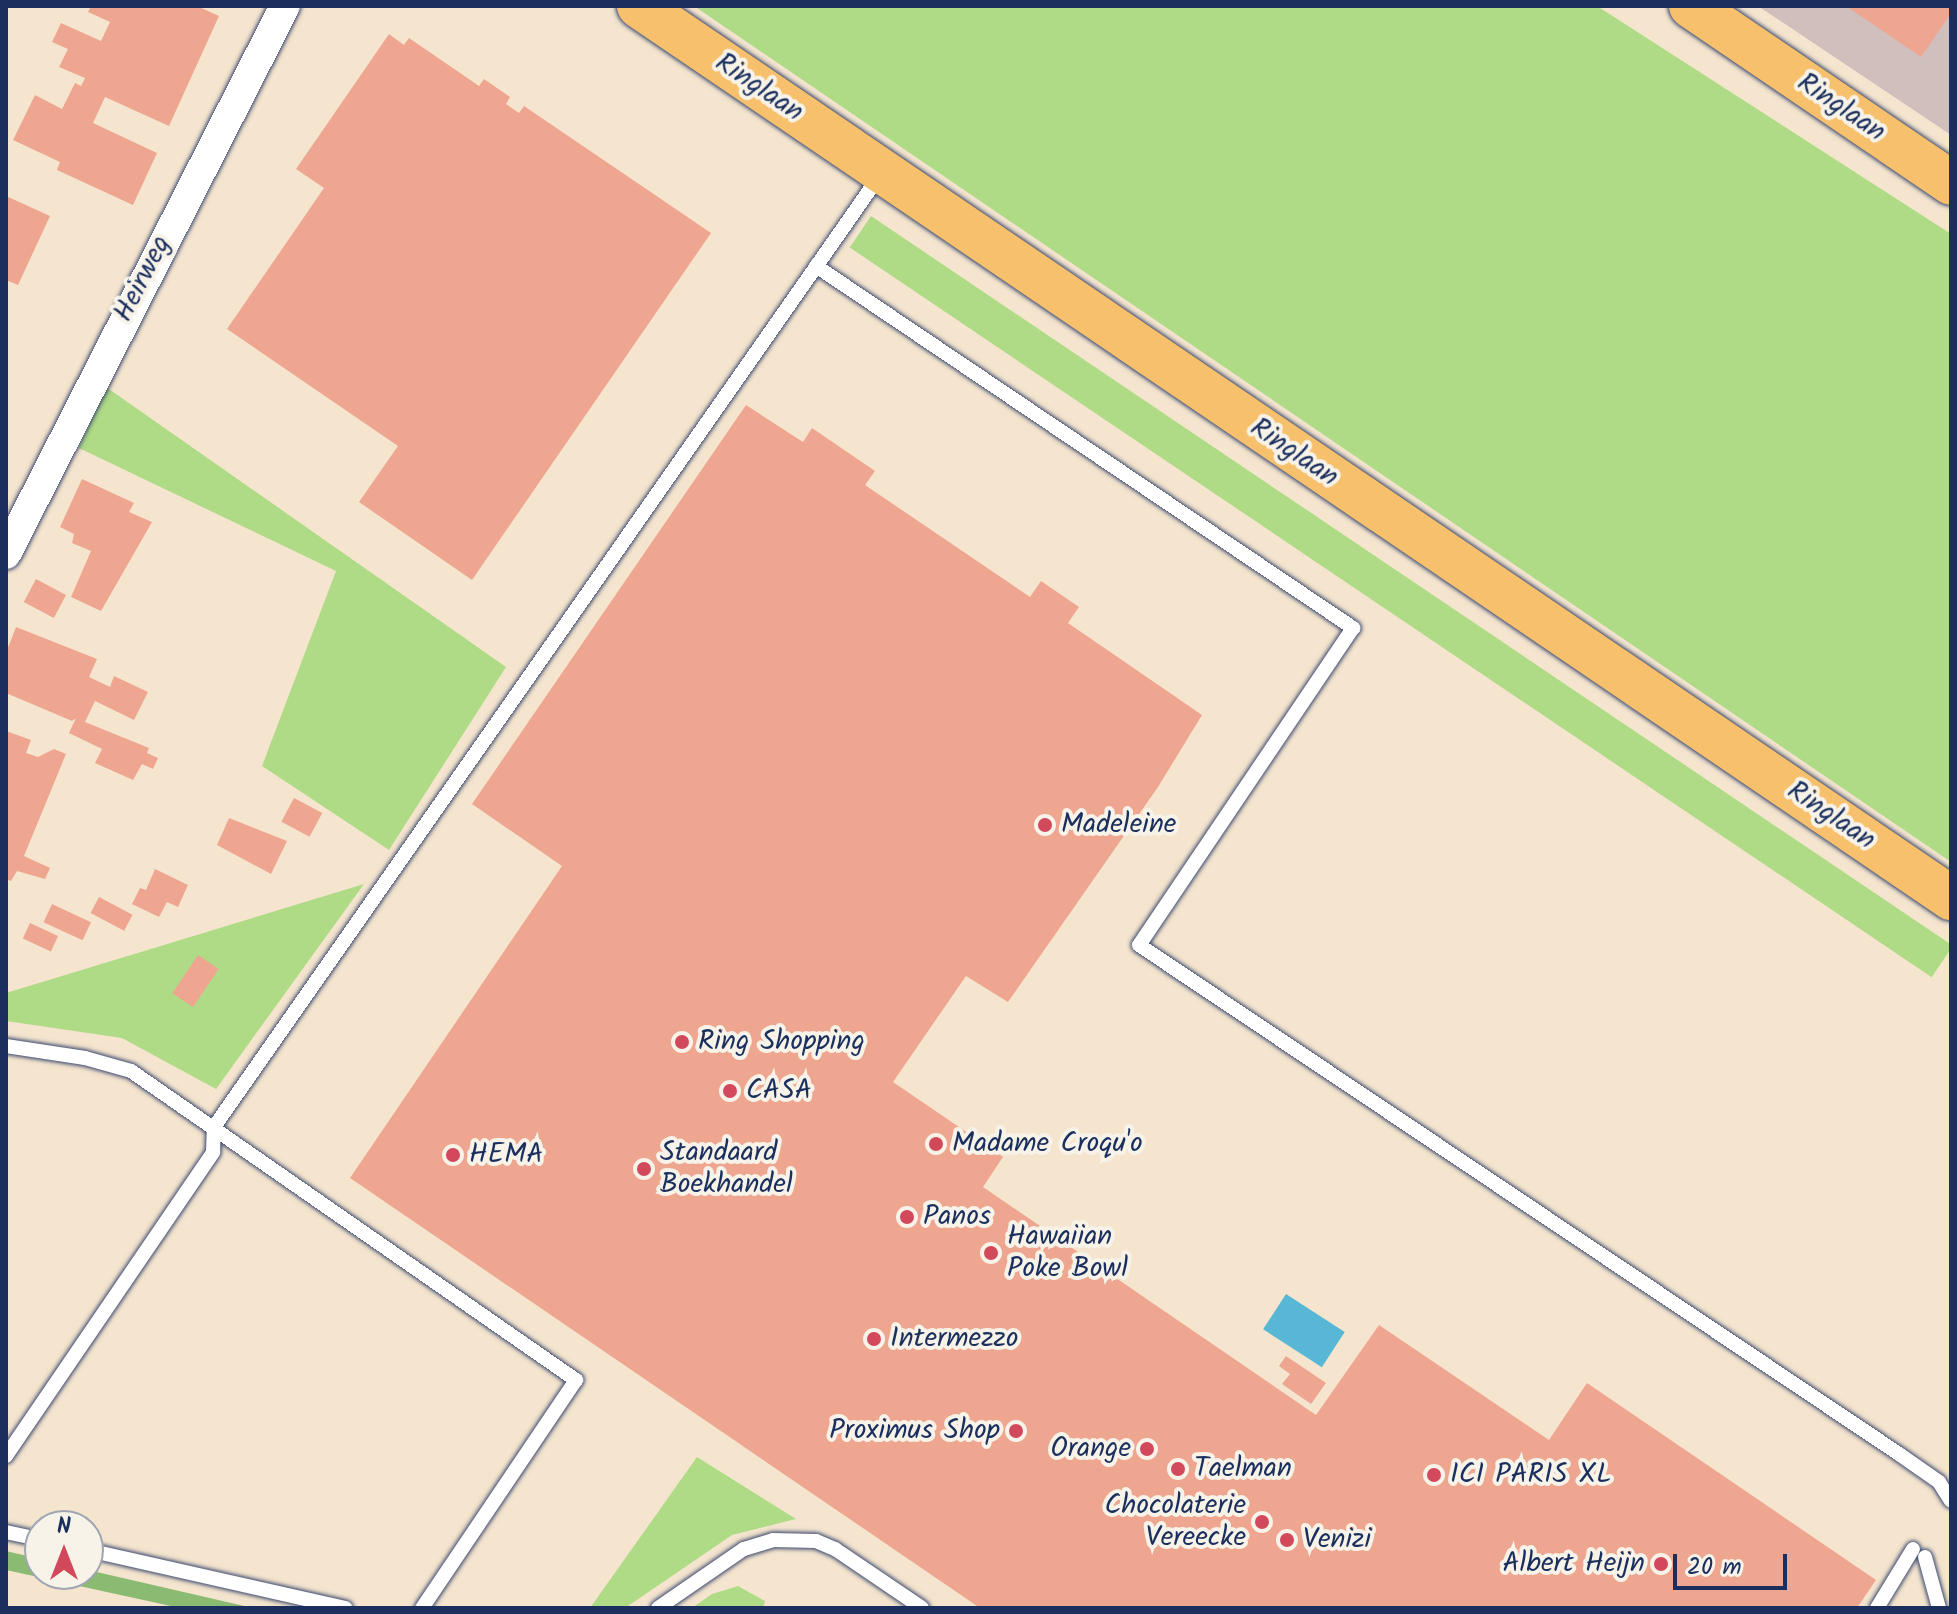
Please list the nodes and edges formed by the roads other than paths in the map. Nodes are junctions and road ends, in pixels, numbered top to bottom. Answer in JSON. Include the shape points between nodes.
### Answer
{"nodes":[{"id":1,"x":285,"y":6,"type":"edge"},
{"id":2,"x":639,"y":6,"type":"edge"},
{"id":3,"x":1691,"y":6,"type":"edge"},
{"id":4,"x":882,"y":171,"type":"junction"},
{"id":5,"x":1951,"y":183,"type":"edge"},
{"id":6,"x":816,"y":266,"type":"junction"},
{"id":7,"x":6,"y":554,"type":"edge"},
{"id":8,"x":1951,"y":898,"type":"edge"},
{"id":9,"x":6,"y":1046,"type":"edge"},
{"id":10,"x":214,"y":1127,"type":"junction"},
{"id":11,"x":6,"y":1456,"type":"edge"},
{"id":12,"x":1951,"y":1501,"type":"edge"},
{"id":13,"x":104,"y":1554,"type":"edge"},
{"id":14,"x":346,"y":1608,"type":"edge"},
{"id":15,"x":422,"y":1608,"type":"edge"},
{"id":16,"x":658,"y":1608,"type":"edge"},
{"id":17,"x":922,"y":1608,"type":"edge"},
{"id":18,"x":1877,"y":1608,"type":"edge"},
{"id":19,"x":1939,"y":1608,"type":"edge"}],
"edges":[{"from":1,"to":7,"type":"street","name":"Heirweg"},
{"from":2,"to":4,"type":"main road","name":"Ringlaan"},
{"from":3,"to":5,"type":"main road","name":"Ringlaan"},
{"from":4,"to":6,"type":"lane"},
{"from":4,"to":8,"type":"main road","name":"Ringlaan"},
{"from":6,"to":10,"type":"lane"},
{"from":6,"to":12,"type":"lane","via":[[1353,628],[1139,945],[1899,1454],[1939,1482]]},
{"from":9,"to":10,"type":"lane","via":[[110,1063]]},
{"from":10,"to":11,"type":"lane","via":[[213,1152]]},
{"from":10,"to":15,"type":"lane","via":[[576,1380]]},
{"from":13,"to":14,"type":"lane"},
{"from":16,"to":17,"type":"lane","via":[[723,1561],[773,1540],[816,1541]]},
{"from":18,"to":19,"type":"lane","via":[[1919,1553]]}]}
